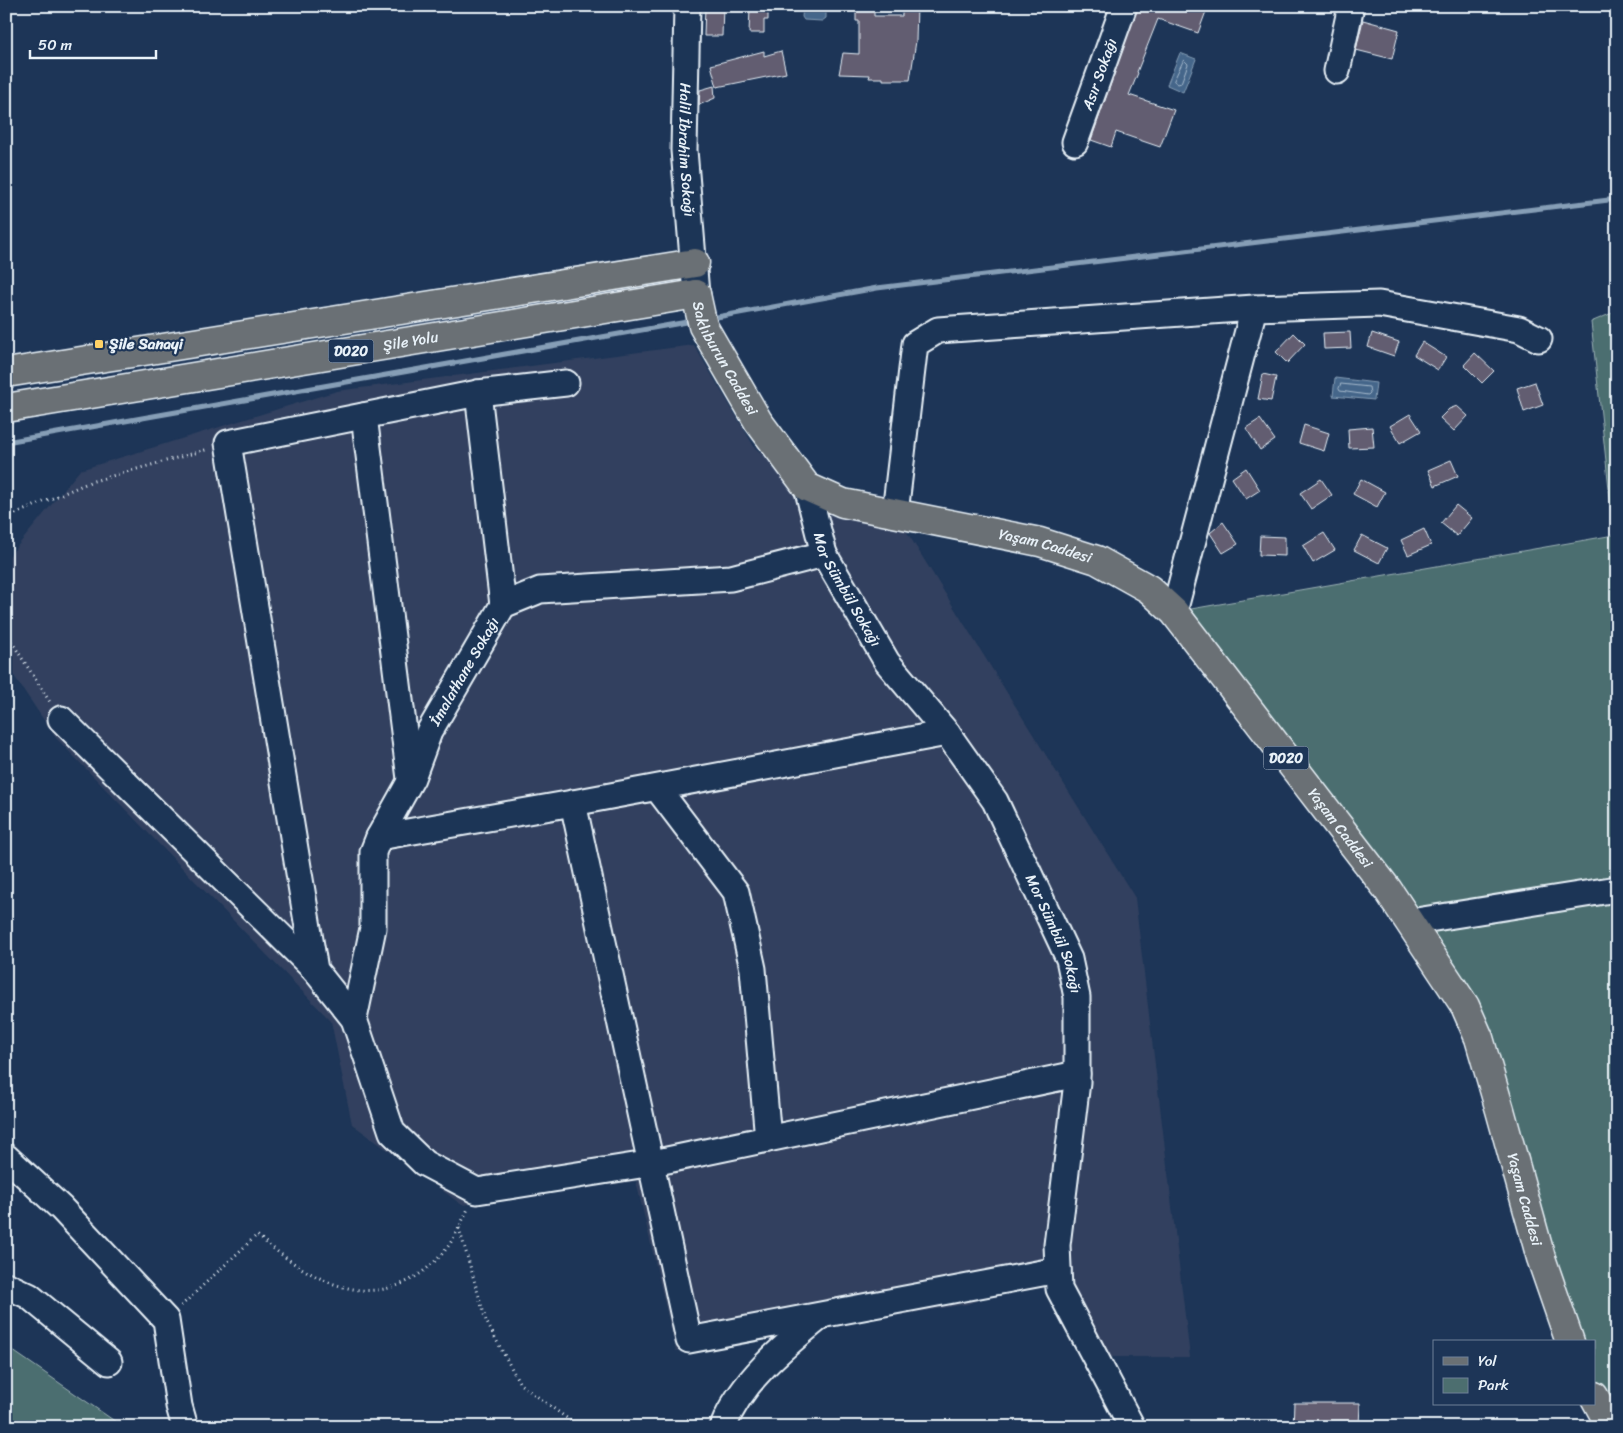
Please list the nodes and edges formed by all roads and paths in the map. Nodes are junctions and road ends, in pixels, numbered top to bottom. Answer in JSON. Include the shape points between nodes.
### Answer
{"nodes":[{"id":1,"x":687,"y":6,"type":"edge"},
{"id":2,"x":1124,"y":6,"type":"edge"},
{"id":3,"x":1351,"y":6,"type":"edge"},
{"id":4,"x":1338,"y":71,"type":"dead end"},
{"id":5,"x":1075,"y":142,"type":"dead end"},
{"id":6,"x":695,"y":263,"type":"junction"},
{"id":7,"x":696,"y":294,"type":"junction"},
{"id":8,"x":1254,"y":308,"type":"junction"},
{"id":9,"x":1539,"y":339,"type":"dead end"},
{"id":10,"x":6,"y":373,"type":"edge"},
{"id":11,"x":566,"y":383,"type":"dead end"},
{"id":12,"x":478,"y":393,"type":"junction"},
{"id":13,"x":6,"y":408,"type":"edge"},
{"id":14,"x":364,"y":416,"type":"junction"},
{"id":15,"x":758,"y":421,"type":"joint"},
{"id":16,"x":228,"y":443,"type":"junction"},
{"id":17,"x":808,"y":487,"type":"junction"},
{"id":18,"x":895,"y":513,"type":"junction"},
{"id":19,"x":6,"y":518,"type":"edge"},
{"id":20,"x":824,"y":554,"type":"junction"},
{"id":21,"x":503,"y":604,"type":"junction"},
{"id":22,"x":1174,"y":612,"type":"junction"},
{"id":23,"x":6,"y":633,"type":"edge"},
{"id":24,"x":61,"y":720,"type":"joint"},
{"id":25,"x":947,"y":733,"type":"junction"},
{"id":26,"x":410,"y":781,"type":"junction"},
{"id":27,"x":657,"y":788,"type":"junction"},
{"id":28,"x":573,"y":803,"type":"junction"},
{"id":29,"x":379,"y":837,"type":"junction"},
{"id":30,"x":1617,"y":889,"type":"edge"},
{"id":31,"x":1410,"y":922,"type":"junction"},
{"id":32,"x":315,"y":970,"type":"junction"},
{"id":33,"x":354,"y":1019,"type":"junction"},
{"id":34,"x":1077,"y":1074,"type":"junction"},
{"id":35,"x":768,"y":1139,"type":"junction"},
{"id":36,"x":6,"y":1157,"type":"edge"},
{"id":37,"x":652,"y":1163,"type":"junction"},
{"id":38,"x":477,"y":1191,"type":"junction"},
{"id":39,"x":459,"y":1228,"type":"junction"},
{"id":40,"x":1058,"y":1270,"type":"junction"},
{"id":41,"x":6,"y":1286,"type":"edge"},
{"id":42,"x":823,"y":1314,"type":"junction"},
{"id":43,"x":166,"y":1320,"type":"junction"},
{"id":44,"x":1569,"y":1340,"type":"edge"},
{"id":45,"x":109,"y":1362,"type":"dead end"},
{"id":46,"x":1596,"y":1400,"type":"edge"},
{"id":47,"x":186,"y":1427,"type":"edge"},
{"id":48,"x":580,"y":1427,"type":"edge"},
{"id":49,"x":723,"y":1427,"type":"edge"},
{"id":50,"x":1132,"y":1427,"type":"edge"},
{"id":51,"x":1610,"y":1427,"type":"edge"}],
"edges":[{"from":1,"to":6,"type":"street","name":"Halil İbrahim Sokağı","via":[[684,150]]},
{"from":2,"to":5,"type":"street","name":"Asır Sokağı"},
{"from":3,"to":4,"type":"street"},
{"from":6,"to":7,"type":"street","name":"Halil İbrahim Sokağı"},
{"from":6,"to":10,"type":"main road","number":"D020"},
{"from":7,"to":13,"type":"main road","name":"Şile Yolu","number":"D020"},
{"from":7,"to":15,"type":"main road","name":"Saklıburun Caddesi","number":"D020","via":[[703,326]]},
{"from":8,"to":9,"type":"street","via":[[1379,304],[1519,329]]},
{"from":8,"to":18,"type":"street","via":[[938,330],[915,344]]},
{"from":8,"to":22,"type":"street"},
{"from":11,"to":12,"type":"street"},
{"from":12,"to":14,"type":"street"},
{"from":12,"to":21,"type":"street"},
{"from":14,"to":16,"type":"street"},
{"from":14,"to":26,"type":"street"},
{"from":15,"to":17,"type":"main road","name":"Yaşam Caddesi","number":"D020"},
{"from":16,"to":19,"type":"path","via":[[90,482]]},
{"from":16,"to":32,"type":"street"},
{"from":17,"to":18,"type":"main road","name":"Yaşam Caddesi","number":"D020","via":[[844,503]]},
{"from":17,"to":20,"type":"street","name":"Mor Sümbül Sokağı"},
{"from":18,"to":22,"type":"main road","name":"Yaşam Caddesi","number":"D020","via":[[1040,542],[1097,560],[1149,589]]},
{"from":20,"to":21,"type":"street","name":"İmalathane Sokağı","via":[[731,578],[540,590]]},
{"from":20,"to":25,"type":"street","name":"Mor Sümbül Sokağı","via":[[887,662]]},
{"from":21,"to":26,"type":"street","name":"İmalathane Sokağı","via":[[429,732]]},
{"from":22,"to":31,"type":"main road","name":"Yaşam Caddesi","number":"D020"},
{"from":23,"to":24,"type":"path"},
{"from":24,"to":32,"type":"street"},
{"from":25,"to":27,"type":"street"},
{"from":25,"to":34,"type":"street","name":"Mor Sümbül Sokağı","via":[[995,800],[1069,959],[1077,997]]},
{"from":26,"to":29,"type":"street","name":"İmalathane Sokağı"},
{"from":27,"to":28,"type":"street"},
{"from":27,"to":35,"type":"street","via":[[736,892],[753,969]]},
{"from":28,"to":29,"type":"street"},
{"from":28,"to":37,"type":"street"},
{"from":29,"to":33,"type":"street","name":"İmalathane Sokağı","via":[[373,852],[373,928]]},
{"from":30,"to":31,"type":"street"},
{"from":31,"to":44,"type":"main road","name":"Yaşam Caddesi","number":"D020","via":[[1466,1006],[1479,1038],[1540,1258]]},
{"from":32,"to":33,"type":"street"},
{"from":33,"to":38,"type":"street","via":[[392,1132],[424,1163]]},
{"from":34,"to":35,"type":"street"},
{"from":34,"to":40,"type":"street","name":"Mor Sümbül Sokağı","via":[[1057,1245]]},
{"from":35,"to":37,"type":"street"},
{"from":36,"to":43,"type":"street","via":[[62,1208]]},
{"from":37,"to":38,"type":"street"},
{"from":37,"to":42,"type":"street","via":[[689,1340]]},
{"from":38,"to":39,"type":"path"},
{"from":39,"to":43,"type":"path","via":[[443,1253],[417,1277],[388,1290],[352,1290],[311,1274],[284,1258],[257,1235]]},
{"from":39,"to":48,"type":"path","via":[[486,1321],[520,1384]]},
{"from":40,"to":42,"type":"street"},
{"from":40,"to":50,"type":"street","name":"Mor Sümbül Sokağı","via":[[1060,1289]]},
{"from":41,"to":45,"type":"street","via":[[29,1296]]},
{"from":42,"to":49,"type":"street","via":[[785,1345],[749,1384],[729,1411]]},
{"from":43,"to":47,"type":"street","via":[[179,1406]]},
{"from":46,"to":51,"type":"main road"}]}
